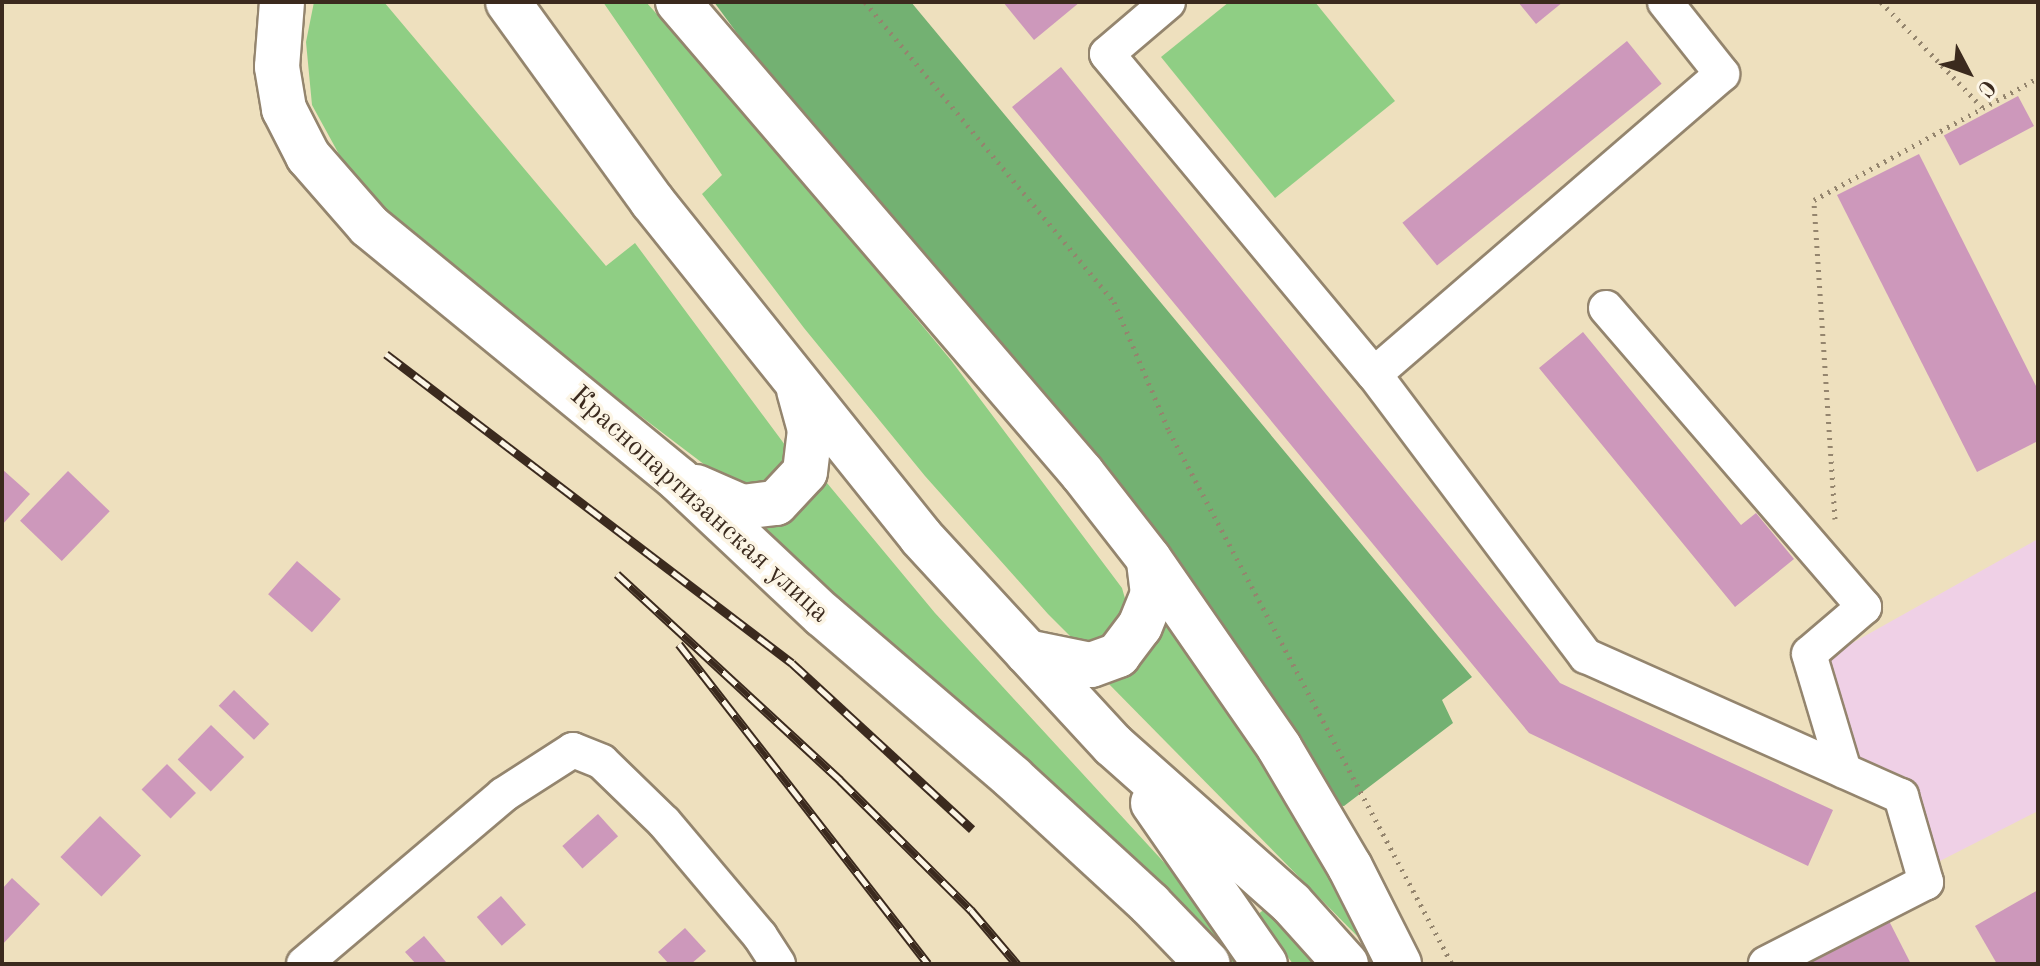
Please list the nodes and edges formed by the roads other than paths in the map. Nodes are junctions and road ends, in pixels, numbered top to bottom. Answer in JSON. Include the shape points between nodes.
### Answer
{"nodes":[{"id":1,"x":282,"y":2,"type":"edge"},
{"id":2,"x":508,"y":2,"type":"edge"},
{"id":3,"x":678,"y":2,"type":"edge"},
{"id":4,"x":1168,"y":2,"type":"edge"},
{"id":5,"x":1665,"y":2,"type":"edge"},
{"id":6,"x":1606,"y":308,"type":"dead end"},
{"id":7,"x":1374,"y":374,"type":"junction"},
{"id":8,"x":797,"y":384,"type":"junction"},
{"id":9,"x":679,"y":480,"type":"junction"},
{"id":10,"x":1149,"y":559,"type":"junction"},
{"id":11,"x":1027,"y":652,"type":"junction"},
{"id":12,"x":1113,"y":745,"type":"junction"},
{"id":13,"x":1844,"y":771,"type":"junction"},
{"id":14,"x":304,"y":964,"type":"edge"},
{"id":15,"x":778,"y":964,"type":"edge"},
{"id":16,"x":1208,"y":964,"type":"edge"},
{"id":17,"x":1265,"y":964,"type":"edge"},
{"id":18,"x":1346,"y":964,"type":"edge"},
{"id":19,"x":1399,"y":964,"type":"edge"},
{"id":20,"x":1766,"y":964,"type":"edge"}],
"edges":[{"from":1,"to":9,"type":"main road","name":"Краснопартизанская улица","via":[[277,67],[284,109],[308,156],[369,226]]},
{"from":2,"to":8,"type":"main road","via":[[652,201]]},
{"from":3,"to":10,"type":"main road","via":[[1082,473]]},
{"from":4,"to":7,"type":"street","via":[[1107,54]]},
{"from":5,"to":7,"type":"street","via":[[1722,74]]},
{"from":6,"to":13,"type":"street","via":[[1864,607],[1809,654]]},
{"from":7,"to":13,"type":"street","via":[[1586,656]]},
{"from":8,"to":9,"type":"main road","via":[[810,430],[805,472],[776,503],[742,507]]},
{"from":8,"to":11,"type":"main road","via":[[921,537]]},
{"from":9,"to":16,"type":"main road","name":"Краснопартизанская улица","via":[[823,615],[1013,778]]},
{"from":10,"to":11,"type":"main road","via":[[1153,594],[1140,626],[1118,655],[1091,665]]},
{"from":10,"to":19,"type":"main road","via":[[1279,747],[1350,867]]},
{"from":11,"to":12,"type":"main road"},
{"from":12,"to":17,"type":"main road"},
{"from":12,"to":18,"type":"main road","via":[[1291,903]]},
{"from":13,"to":20,"type":"street","via":[[1901,796],[1926,882]]},
{"from":14,"to":15,"type":"street","via":[[503,795],[573,750],[602,762],[664,822]]}]}
